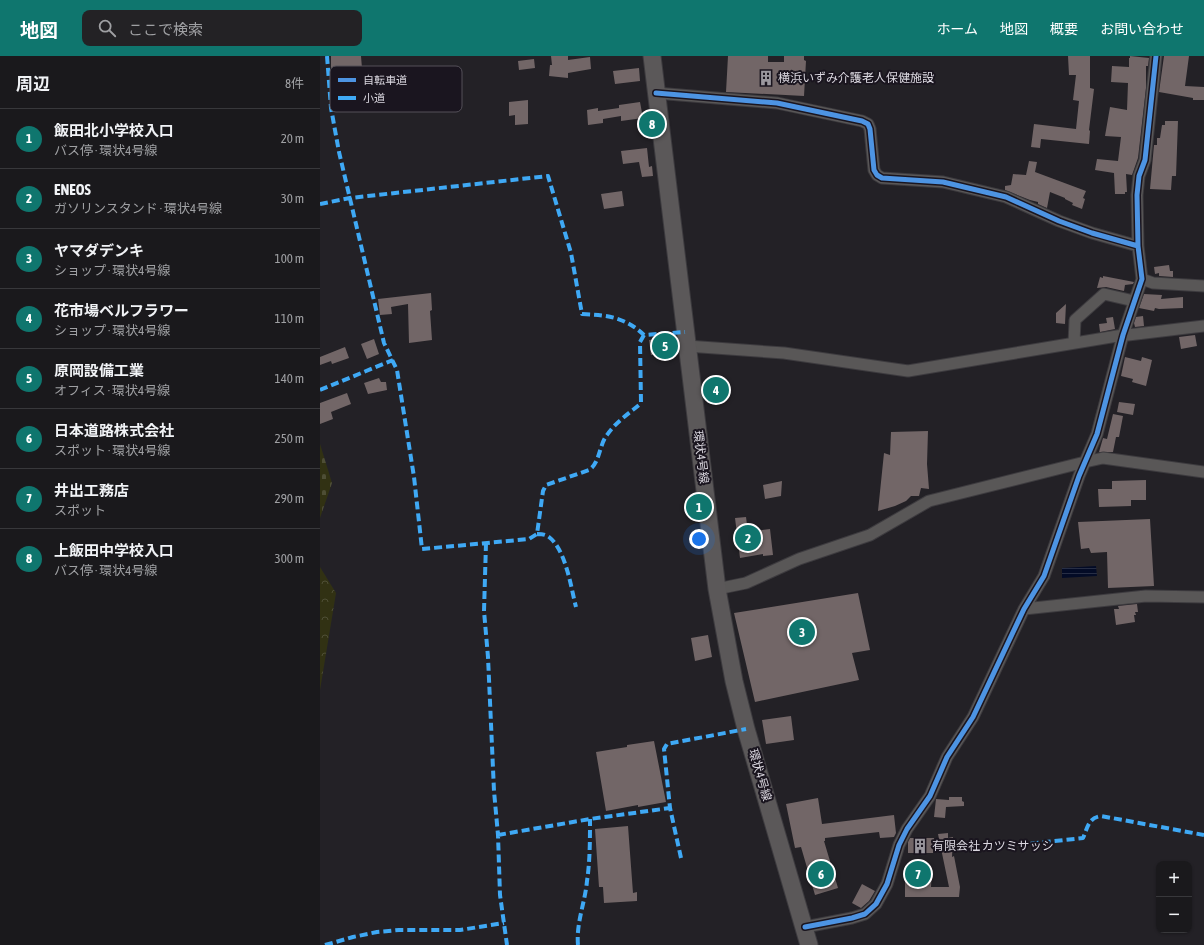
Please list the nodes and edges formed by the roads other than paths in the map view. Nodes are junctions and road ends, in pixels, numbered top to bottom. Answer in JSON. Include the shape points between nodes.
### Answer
{"nodes":[{"id":1,"x":652,"y":56,"type":"edge"},
{"id":2,"x":1156,"y":56,"type":"edge"},
{"id":3,"x":656,"y":93,"type":"junction"},
{"id":4,"x":1138,"y":246,"type":"junction"},
{"id":5,"x":1142,"y":279,"type":"junction"},
{"id":6,"x":1204,"y":286,"type":"edge"},
{"id":7,"x":1134,"y":301,"type":"junction"},
{"id":8,"x":1204,"y":326,"type":"edge"},
{"id":9,"x":1123,"y":335,"type":"junction"},
{"id":10,"x":1074,"y":343,"type":"junction"},
{"id":11,"x":687,"y":346,"type":"junction"},
{"id":12,"x":1085,"y":462,"type":"junction"},
{"id":13,"x":1204,"y":472,"type":"edge"},
{"id":14,"x":717,"y":589,"type":"junction"},
{"id":15,"x":1204,"y":597,"type":"edge"},
{"id":16,"x":1024,"y":609,"type":"junction"},
{"id":17,"x":804,"y":927,"type":"junction"},
{"id":18,"x":809,"y":945,"type":"edge"}],
"edges":[{"from":1,"to":3,"type":"main road","name":"環状4号線"},
{"from":2,"to":4,"type":"street","via":[[1145,160],[1139,176],[1137,195]]},
{"from":3,"to":4,"type":"street","via":[[777,103],[862,121],[868,124],[870,129],[874,170],[882,178],[943,182],[1006,197],[1059,221]]},
{"from":3,"to":11,"type":"main road","name":"環状4号線"},
{"from":4,"to":5,"type":"street"},
{"from":5,"to":6,"type":"street","via":[[1153,283]]},
{"from":5,"to":7,"type":"street"},
{"from":7,"to":9,"type":"street"},
{"from":7,"to":10,"type":"street","via":[[1104,294],[1075,320]]},
{"from":8,"to":9,"type":"street"},
{"from":9,"to":10,"type":"street"},
{"from":9,"to":12,"type":"street","via":[[1097,434]]},
{"from":10,"to":11,"type":"street","via":[[908,371],[784,353]]},
{"from":11,"to":14,"type":"main road","name":"環状4号線"},
{"from":12,"to":13,"type":"street","via":[[1103,458]]},
{"from":12,"to":14,"type":"street","via":[[929,501],[870,535],[799,559],[746,583]]},
{"from":12,"to":16,"type":"street","via":[[1044,576]]},
{"from":14,"to":17,"type":"main road","name":"環状4号線","via":[[734,681],[746,729]]},
{"from":15,"to":16,"type":"street","via":[[1146,596]]},
{"from":16,"to":17,"type":"street","via":[[973,717],[947,757],[930,796],[907,829],[899,845],[888,884],[876,904],[865,914]]},
{"from":17,"to":18,"type":"main road","name":"環状4号線"}]}
